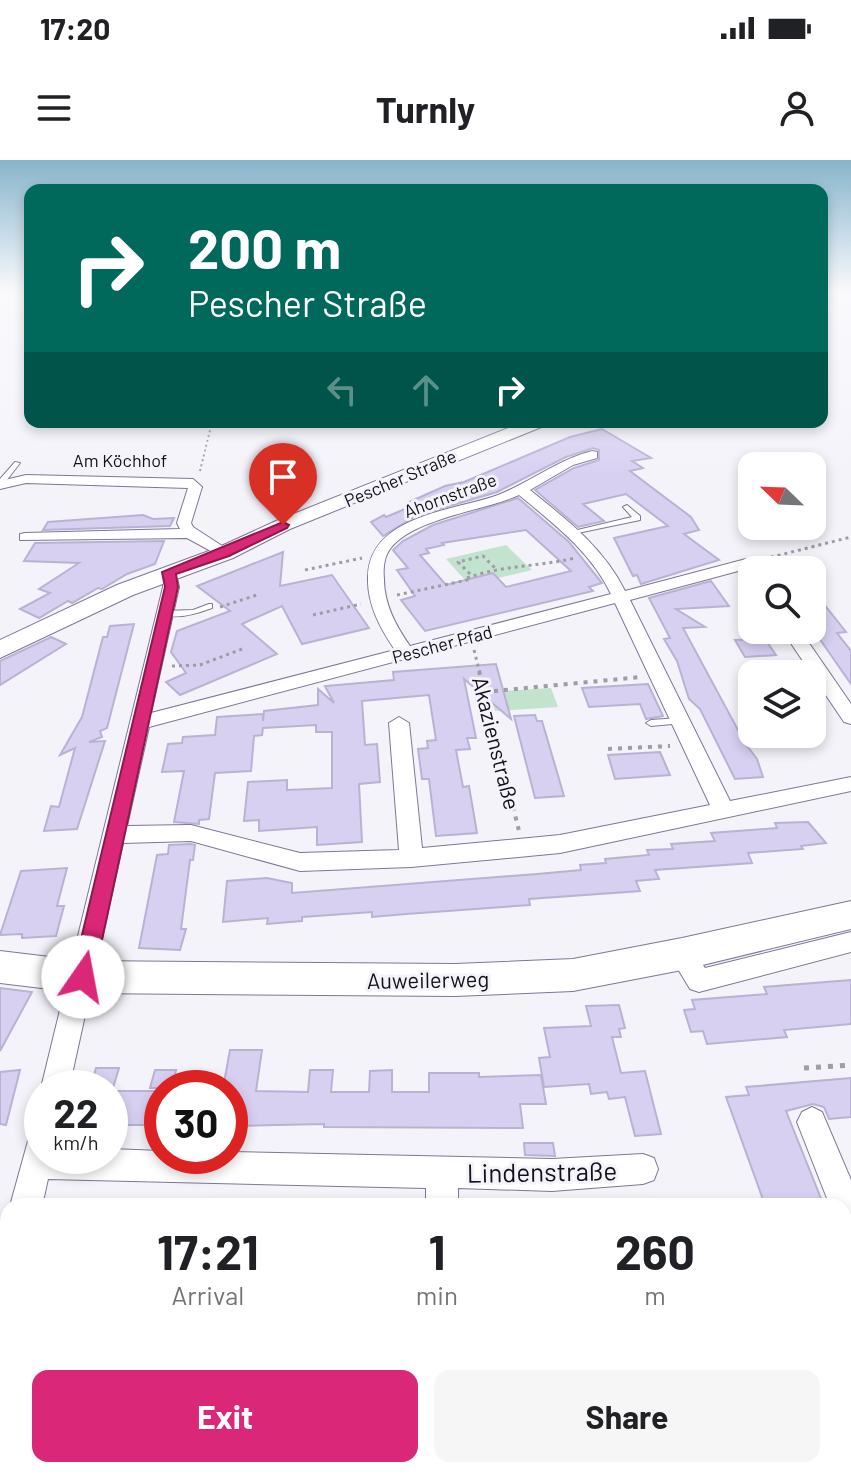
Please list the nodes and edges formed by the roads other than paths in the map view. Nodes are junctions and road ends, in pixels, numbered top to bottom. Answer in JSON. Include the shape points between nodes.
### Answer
{"nodes":[{"id":1,"x":523,"y":428,"type":"edge"},
{"id":2,"x":592,"y":455,"type":"dead end"},
{"id":3,"x":17,"y":463,"type":"dead end"},
{"id":4,"x":3,"y":484,"type":"edge"},
{"id":5,"x":521,"y":490,"type":"junction"},
{"id":6,"x":627,"y":507,"type":"dead end"},
{"id":7,"x":573,"y":532,"type":"junction"},
{"id":8,"x":190,"y":533,"type":"junction"},
{"id":9,"x":25,"y":537,"type":"dead end"},
{"id":10,"x":225,"y":553,"type":"junction"},
{"id":11,"x":738,"y":571,"type":"edge"},
{"id":12,"x":169,"y":572,"type":"junction"},
{"id":13,"x":622,"y":597,"type":"junction"},
{"id":14,"x":209,"y":606,"type":"road end"},
{"id":15,"x":165,"y":614,"type":"junction"},
{"id":16,"x":801,"y":644,"type":"edge"},
{"id":17,"x":0,"y":650,"type":"edge"},
{"id":18,"x":406,"y":653,"type":"junction"},
{"id":19,"x":851,"y":718,"type":"edge"},
{"id":20,"x":680,"y":721,"type":"junction"},
{"id":21,"x":138,"y":723,"type":"junction"},
{"id":22,"x":399,"y":723,"type":"dead end"},
{"id":23,"x":651,"y":723,"type":"dead end"},
{"id":24,"x":851,"y":784,"type":"edge"},
{"id":25,"x":724,"y":811,"type":"junction"},
{"id":26,"x":114,"y":835,"type":"junction"},
{"id":27,"x":411,"y":858,"type":"junction"},
{"id":28,"x":851,"y":915,"type":"edge"},
{"id":29,"x":851,"y":942,"type":"edge"},
{"id":30,"x":682,"y":954,"type":"junction"},
{"id":31,"x":0,"y":967,"type":"edge"},
{"id":32,"x":83,"y":977,"type":"junction"},
{"id":33,"x":60,"y":1070,"type":"edge"},
{"id":34,"x":812,"y":1122,"type":"dead end"},
{"id":35,"x":128,"y":1156,"type":"edge"},
{"id":36,"x":643,"y":1169,"type":"dead end"},
{"id":37,"x":442,"y":1172,"type":"junction"},
{"id":38,"x":34,"y":1174,"type":"edge"},
{"id":39,"x":843,"y":1178,"type":"edge"},
{"id":40,"x":28,"y":1198,"type":"edge"},
{"id":41,"x":442,"y":1198,"type":"edge"},
{"id":42,"x":847,"y":1198,"type":"edge"}],
"edges":[{"from":1,"to":10,"type":"street","name":"Pescher Straße"},
{"from":2,"to":5,"type":"street","name":"Ahornstraße","via":[[564,462]]},
{"from":3,"to":4,"type":"lane"},
{"from":4,"to":8,"type":"street","name":"Am Köchhof","via":[[26,479],[194,484],[184,523]]},
{"from":5,"to":7,"type":"street"},
{"from":5,"to":18,"type":"street","name":"Ahornstraße","via":[[416,527],[395,537],[378,556],[378,600],[386,625]]},
{"from":6,"to":7,"type":"lane","via":[[637,518]]},
{"from":7,"to":13,"type":"street"},
{"from":8,"to":9,"type":"street"},
{"from":8,"to":10,"type":"street"},
{"from":10,"to":12,"type":"street","name":"Pescher Straße"},
{"from":11,"to":13,"type":"street","name":"Pescher Pfad"},
{"from":12,"to":15,"type":"street"},
{"from":12,"to":17,"type":"street","name":"Pescher Straße"},
{"from":13,"to":18,"type":"street","name":"Pescher Pfad"},
{"from":13,"to":20,"type":"street"},
{"from":14,"to":15,"type":"lane"},
{"from":15,"to":21,"type":"street"},
{"from":16,"to":19,"type":"street"},
{"from":18,"to":21,"type":"street","name":"Pescher Pfad"},
{"from":20,"to":23,"type":"lane"},
{"from":20,"to":25,"type":"street"},
{"from":21,"to":26,"type":"street"},
{"from":22,"to":27,"type":"street"},
{"from":24,"to":25,"type":"street"},
{"from":25,"to":27,"type":"street","via":[[523,850]]},
{"from":26,"to":27,"type":"street","via":[[191,833],[300,862]]},
{"from":26,"to":32,"type":"street"},
{"from":28,"to":30,"type":"street","name":"Auweilerweg"},
{"from":29,"to":30,"type":"street","via":[[699,981]]},
{"from":30,"to":32,"type":"street","name":"Auweilerweg","via":[[573,975],[455,980]]},
{"from":31,"to":32,"type":"street","name":"Auweilerweg"},
{"from":32,"to":33,"type":"street"},
{"from":34,"to":39,"type":"street"},
{"from":35,"to":37,"type":"street","name":"Lindenstraße"},
{"from":36,"to":37,"type":"street","name":"Lindenstraße","via":[[552,1175]]},
{"from":37,"to":41,"type":"street","name":"Lindenstraße"},
{"from":38,"to":40,"type":"street"},
{"from":39,"to":42,"type":"street"}]}
